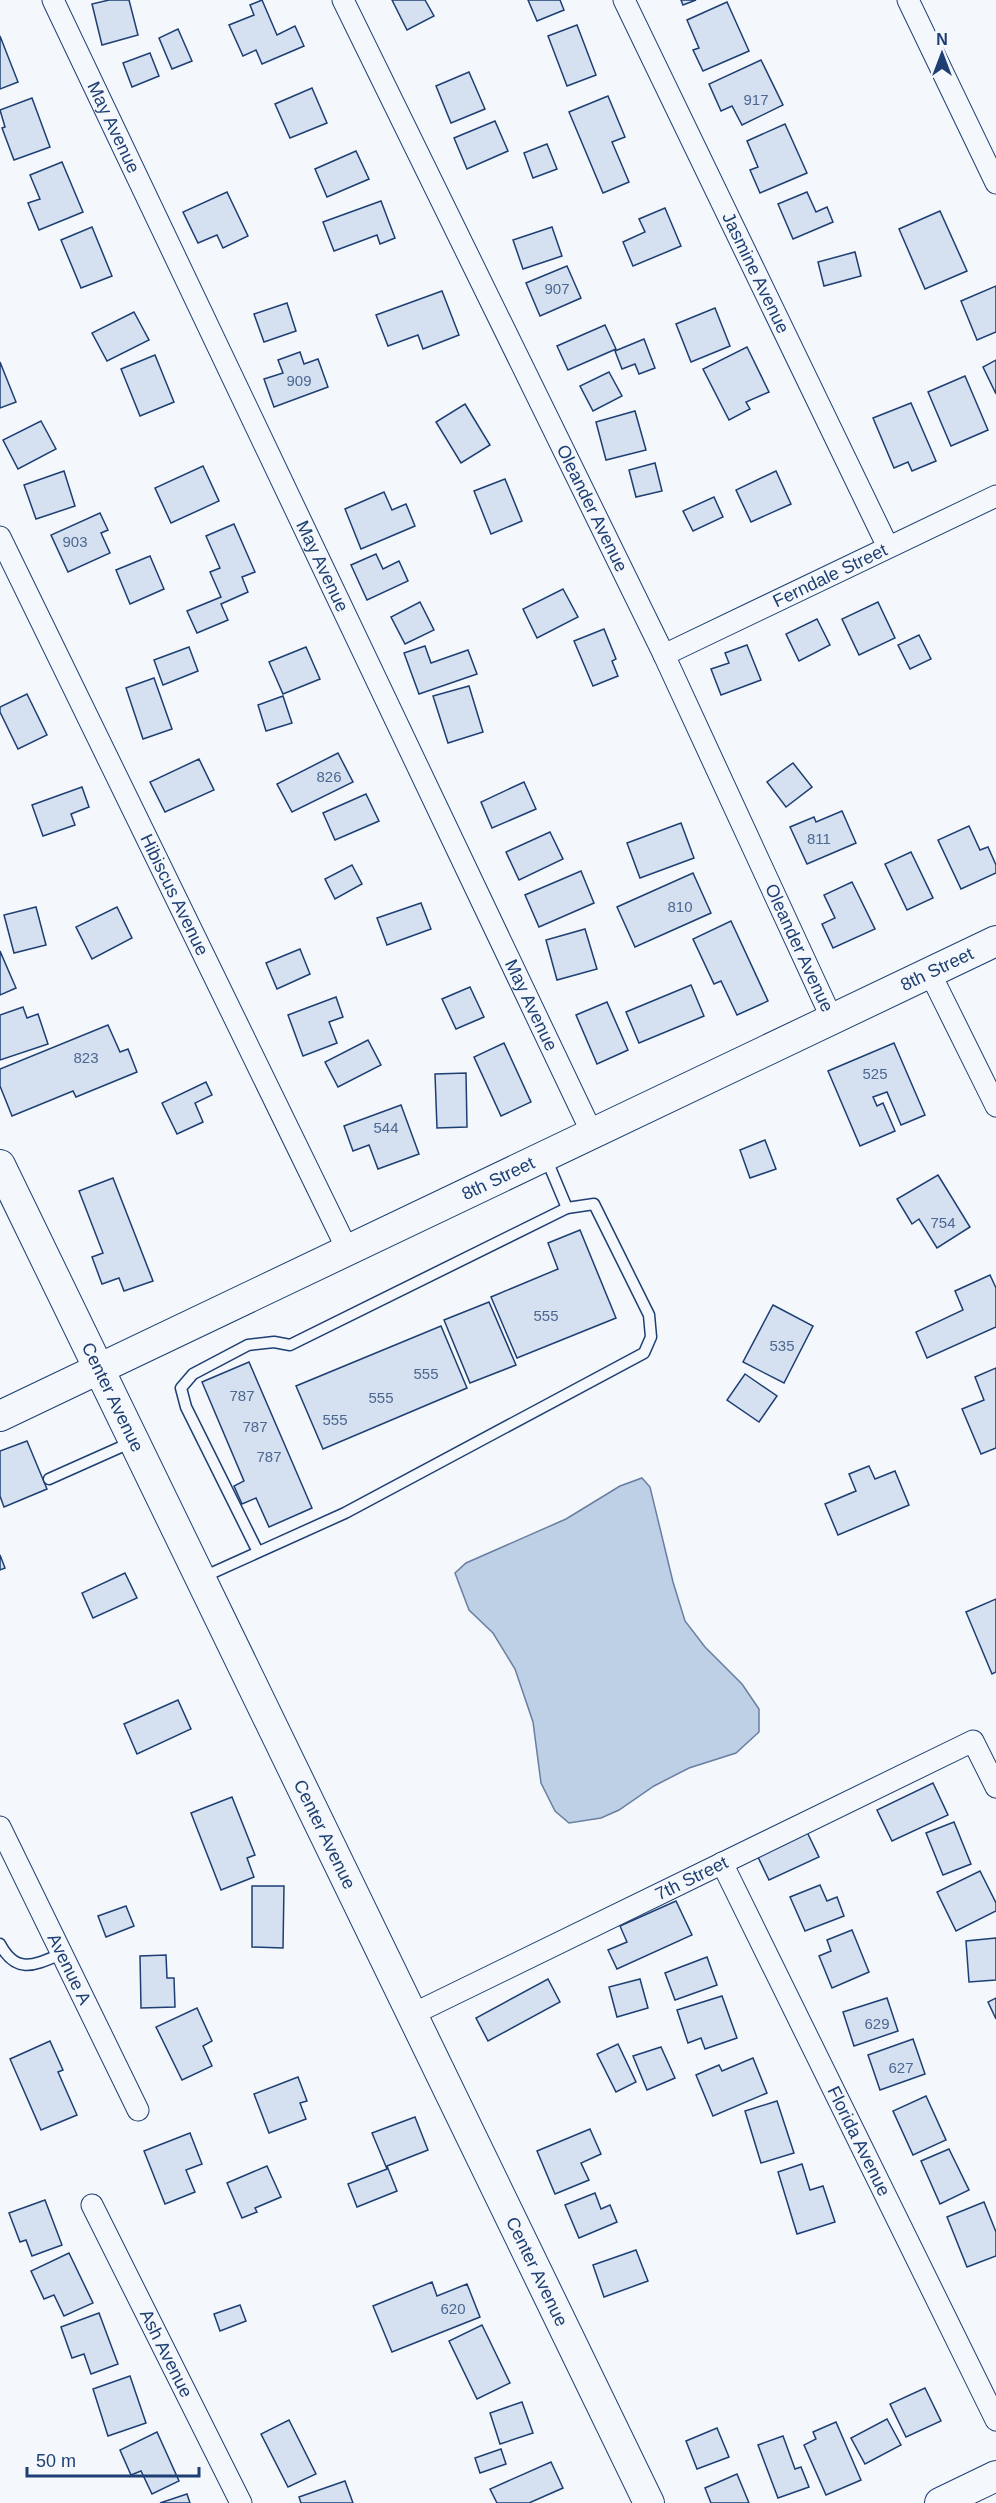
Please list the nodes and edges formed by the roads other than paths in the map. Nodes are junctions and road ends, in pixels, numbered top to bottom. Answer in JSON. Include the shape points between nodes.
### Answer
{"nodes":[{"id":1,"x":53,"y":0,"type":"edge"},
{"id":2,"x":344,"y":0,"type":"edge"},
{"id":3,"x":624,"y":0,"type":"edge"},
{"id":4,"x":908,"y":0,"type":"edge"},
{"id":5,"x":996,"y":183,"type":"edge"},
{"id":6,"x":996,"y":496,"type":"edge"},
{"id":7,"x":0,"y":537,"type":"edge"},
{"id":8,"x":888,"y":547,"type":"junction"},
{"id":9,"x":664,"y":655,"type":"junction"},
{"id":10,"x":996,"y":941,"type":"edge"},
{"id":11,"x":930,"y":973,"type":"junction"},
{"id":12,"x":832,"y":1019,"type":"junction"},
{"id":13,"x":996,"y":1106,"type":"edge"},
{"id":14,"x":592,"y":1133,"type":"junction"},
{"id":15,"x":544,"y":1156,"type":"junction"},
{"id":16,"x":0,"y":1165,"type":"edge"},
{"id":17,"x":567,"y":1208,"type":"junction"},
{"id":18,"x":348,"y":1251,"type":"junction"},
{"id":19,"x":100,"y":1368,"type":"junction"},
{"id":20,"x":0,"y":1416,"type":"edge"},
{"id":21,"x":135,"y":1441,"type":"junction"},
{"id":22,"x":49,"y":1479,"type":"dead end"},
{"id":23,"x":258,"y":1552,"type":"junction"},
{"id":24,"x":201,"y":1578,"type":"junction"},
{"id":25,"x":996,"y":1787,"type":"edge"},
{"id":26,"x":0,"y":1827,"type":"edge"},
{"id":27,"x":722,"y":1863,"type":"junction"},
{"id":28,"x":0,"y":1944,"type":"edge"},
{"id":29,"x":61,"y":1954,"type":"junction"},
{"id":30,"x":411,"y":2015,"type":"junction"},
{"id":31,"x":138,"y":2110,"type":"dead end"},
{"id":32,"x":92,"y":2205,"type":"dead end"},
{"id":33,"x":996,"y":2420,"type":"edge"},
{"id":34,"x":996,"y":2476,"type":"edge"},
{"id":35,"x":241,"y":2503,"type":"edge"},
{"id":36,"x":649,"y":2503,"type":"edge"},
{"id":37,"x":940,"y":2503,"type":"edge"}],
"edges":[{"from":1,"to":14,"type":"street","name":"May Avenue"},
{"from":2,"to":9,"type":"street","name":"Oleander Avenue"},
{"from":3,"to":8,"type":"street","name":"Jasmine Avenue"},
{"from":4,"to":5,"type":"street"},
{"from":6,"to":8,"type":"street","name":"Ferndale Street"},
{"from":7,"to":18,"type":"street","name":"Hibiscus Avenue"},
{"from":8,"to":9,"type":"street","name":"Ferndale Street"},
{"from":9,"to":12,"type":"street","name":"Oleander Avenue"},
{"from":10,"to":11,"type":"street","name":"8th Street"},
{"from":11,"to":12,"type":"street","name":"8th Street"},
{"from":11,"to":13,"type":"street"},
{"from":12,"to":14,"type":"street","name":"8th Street"},
{"from":14,"to":15,"type":"street","name":"8th Street"},
{"from":15,"to":17,"type":"lane"},
{"from":15,"to":18,"type":"street","name":"8th Street"},
{"from":16,"to":19,"type":"street","name":"Center Avenue"},
{"from":17,"to":23,"type":"lane","via":[[290,1345],[248,1345],[193,1374],[181,1388],[186,1407]]},
{"from":17,"to":23,"type":"lane","via":[[594,1204],[649,1315],[651,1337],[644,1353],[345,1513]]},
{"from":18,"to":19,"type":"street","name":"8th Street"},
{"from":19,"to":20,"type":"street","name":"8th Street"},
{"from":19,"to":21,"type":"street","name":"Center Avenue"},
{"from":21,"to":22,"type":"lane"},
{"from":21,"to":24,"type":"street","name":"Center Avenue"},
{"from":23,"to":24,"type":"lane"},
{"from":24,"to":30,"type":"street","name":"Center Avenue"},
{"from":25,"to":27,"type":"street","name":"7th Street","via":[[973,1741]]},
{"from":26,"to":29,"type":"street","name":"Avenue A"},
{"from":27,"to":30,"type":"street","name":"7th Street"},
{"from":27,"to":33,"type":"street","name":"Florida Avenue"},
{"from":28,"to":29,"type":"lane","via":[[16,1964],[34,1965]]},
{"from":29,"to":31,"type":"street","name":"Avenue A"},
{"from":30,"to":36,"type":"street","name":"Center Avenue"},
{"from":32,"to":35,"type":"street","name":"Ash Avenue"},
{"from":34,"to":37,"type":"street"}]}
